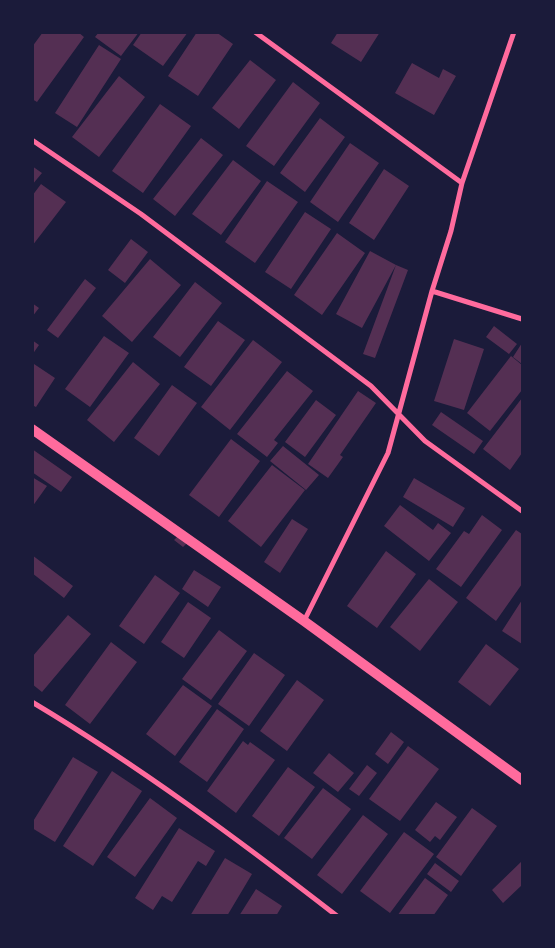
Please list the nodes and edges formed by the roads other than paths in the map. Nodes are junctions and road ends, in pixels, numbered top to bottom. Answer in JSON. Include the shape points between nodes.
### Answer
{"nodes":[{"id":1,"x":255,"y":32,"type":"edge"},
{"id":2,"x":514,"y":32,"type":"edge"},
{"id":3,"x":32,"y":140,"type":"edge"},
{"id":4,"x":462,"y":183,"type":"junction"},
{"id":5,"x":432,"y":291,"type":"junction"},
{"id":6,"x":522,"y":319,"type":"edge"},
{"id":7,"x":398,"y":415,"type":"junction"},
{"id":8,"x":32,"y":429,"type":"edge"},
{"id":9,"x":522,"y":511,"type":"edge"},
{"id":10,"x":304,"y":621,"type":"junction"},
{"id":11,"x":32,"y":702,"type":"edge"},
{"id":12,"x":522,"y":780,"type":"edge"},
{"id":13,"x":337,"y":916,"type":"edge"}],
"edges":[{"from":1,"to":4,"type":"street"},
{"from":2,"to":4,"type":"street"},
{"from":3,"to":7,"type":"street","via":[[140,214],[371,386]]},
{"from":4,"to":5,"type":"street"},
{"from":5,"to":6,"type":"street"},
{"from":5,"to":7,"type":"street"},
{"from":7,"to":9,"type":"street","via":[[425,441]]},
{"from":7,"to":10,"type":"street","via":[[388,453]]},
{"from":8,"to":10,"type":"main road"},
{"from":10,"to":12,"type":"main road"},
{"from":11,"to":13,"type":"street","via":[[246,844]]}]}
